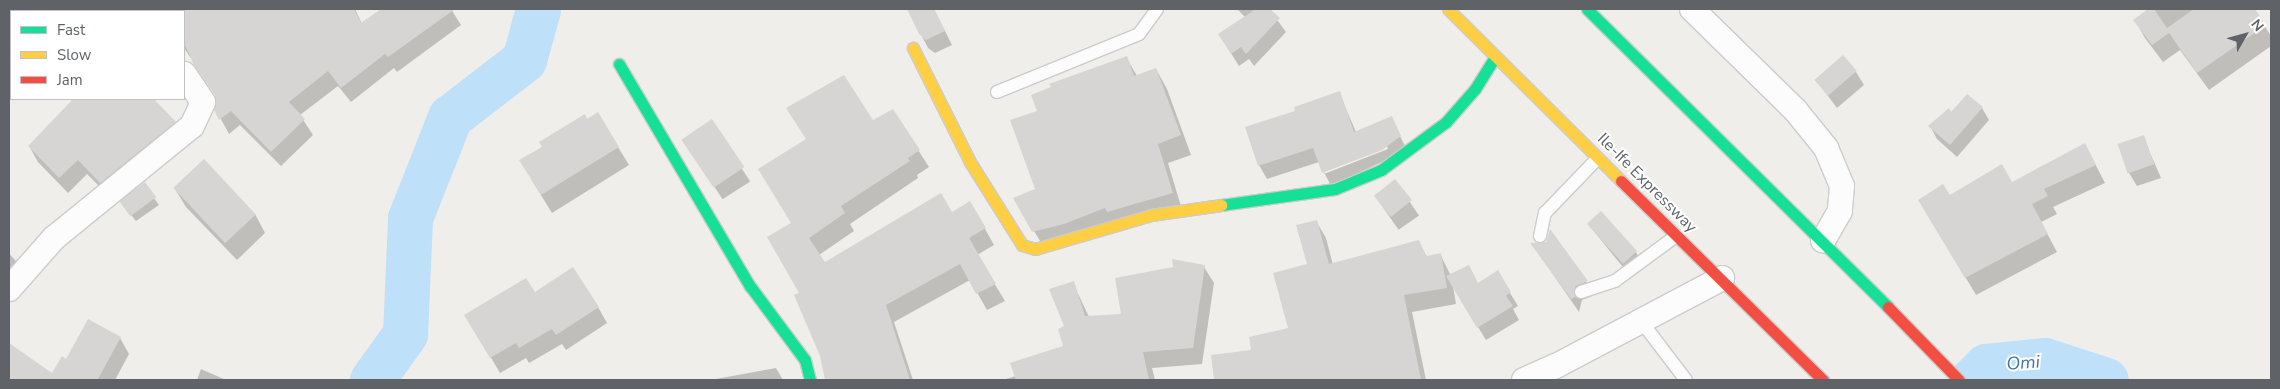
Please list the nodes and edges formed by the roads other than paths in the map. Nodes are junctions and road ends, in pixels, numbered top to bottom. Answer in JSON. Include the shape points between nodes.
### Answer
{"nodes":[{"id":1,"x":1157,"y":9,"type":"edge"},
{"id":2,"x":1448,"y":9,"type":"edge"},
{"id":3,"x":1587,"y":9,"type":"edge"},
{"id":4,"x":1692,"y":9,"type":"edge"},
{"id":5,"x":913,"y":48,"type":"dead end"},
{"id":6,"x":1495,"y":57,"type":"junction"},
{"id":7,"x":619,"y":64,"type":"dead end"},
{"id":8,"x":185,"y":75,"type":"edge"},
{"id":9,"x":997,"y":92,"type":"dead end"},
{"id":10,"x":1598,"y":158,"type":"junction"},
{"id":11,"x":1540,"y":236,"type":"dead end"},
{"id":12,"x":1676,"y":236,"type":"junction"},
{"id":13,"x":1823,"y":240,"type":"junction"},
{"id":14,"x":1722,"y":278,"type":"junction"},
{"id":15,"x":9,"y":289,"type":"edge"},
{"id":16,"x":1581,"y":292,"type":"dead end"},
{"id":17,"x":1641,"y":321,"type":"junction"},
{"id":18,"x":810,"y":380,"type":"edge"},
{"id":19,"x":1524,"y":380,"type":"edge"},
{"id":20,"x":1686,"y":380,"type":"edge"},
{"id":21,"x":1823,"y":380,"type":"edge"},
{"id":22,"x":1959,"y":380,"type":"edge"}],
"edges":[{"from":1,"to":9,"type":"lane","via":[[1138,34]]},
{"from":2,"to":6,"type":"main road","name":"Ile-Ife Expressway"},
{"from":3,"to":13,"type":"main road"},
{"from":4,"to":13,"type":"street","via":[[1796,111],[1826,148],[1842,186],[1840,211]]},
{"from":5,"to":6,"type":"main road","via":[[970,162],[1022,245],[1035,249],[1151,215],[1335,189],[1381,170],[1446,122],[1475,89]]},
{"from":6,"to":10,"type":"main road","name":"Ile-Ife Expressway"},
{"from":7,"to":18,"type":"main road","via":[[750,286],[805,360]]},
{"from":8,"to":15,"type":"street","via":[[203,102],[192,126],[54,238]]},
{"from":10,"to":11,"type":"lane","via":[[1546,213]]},
{"from":10,"to":12,"type":"main road","name":"Ile-Ife Expressway"},
{"from":12,"to":14,"type":"main road","name":"Ile-Ife Expressway"},
{"from":12,"to":16,"type":"lane","via":[[1615,281]]},
{"from":13,"to":22,"type":"main road"},
{"from":14,"to":17,"type":"street"},
{"from":14,"to":21,"type":"main road","name":"Ile-Ife Expressway"},
{"from":17,"to":19,"type":"street"},
{"from":17,"to":20,"type":"lane"}]}
